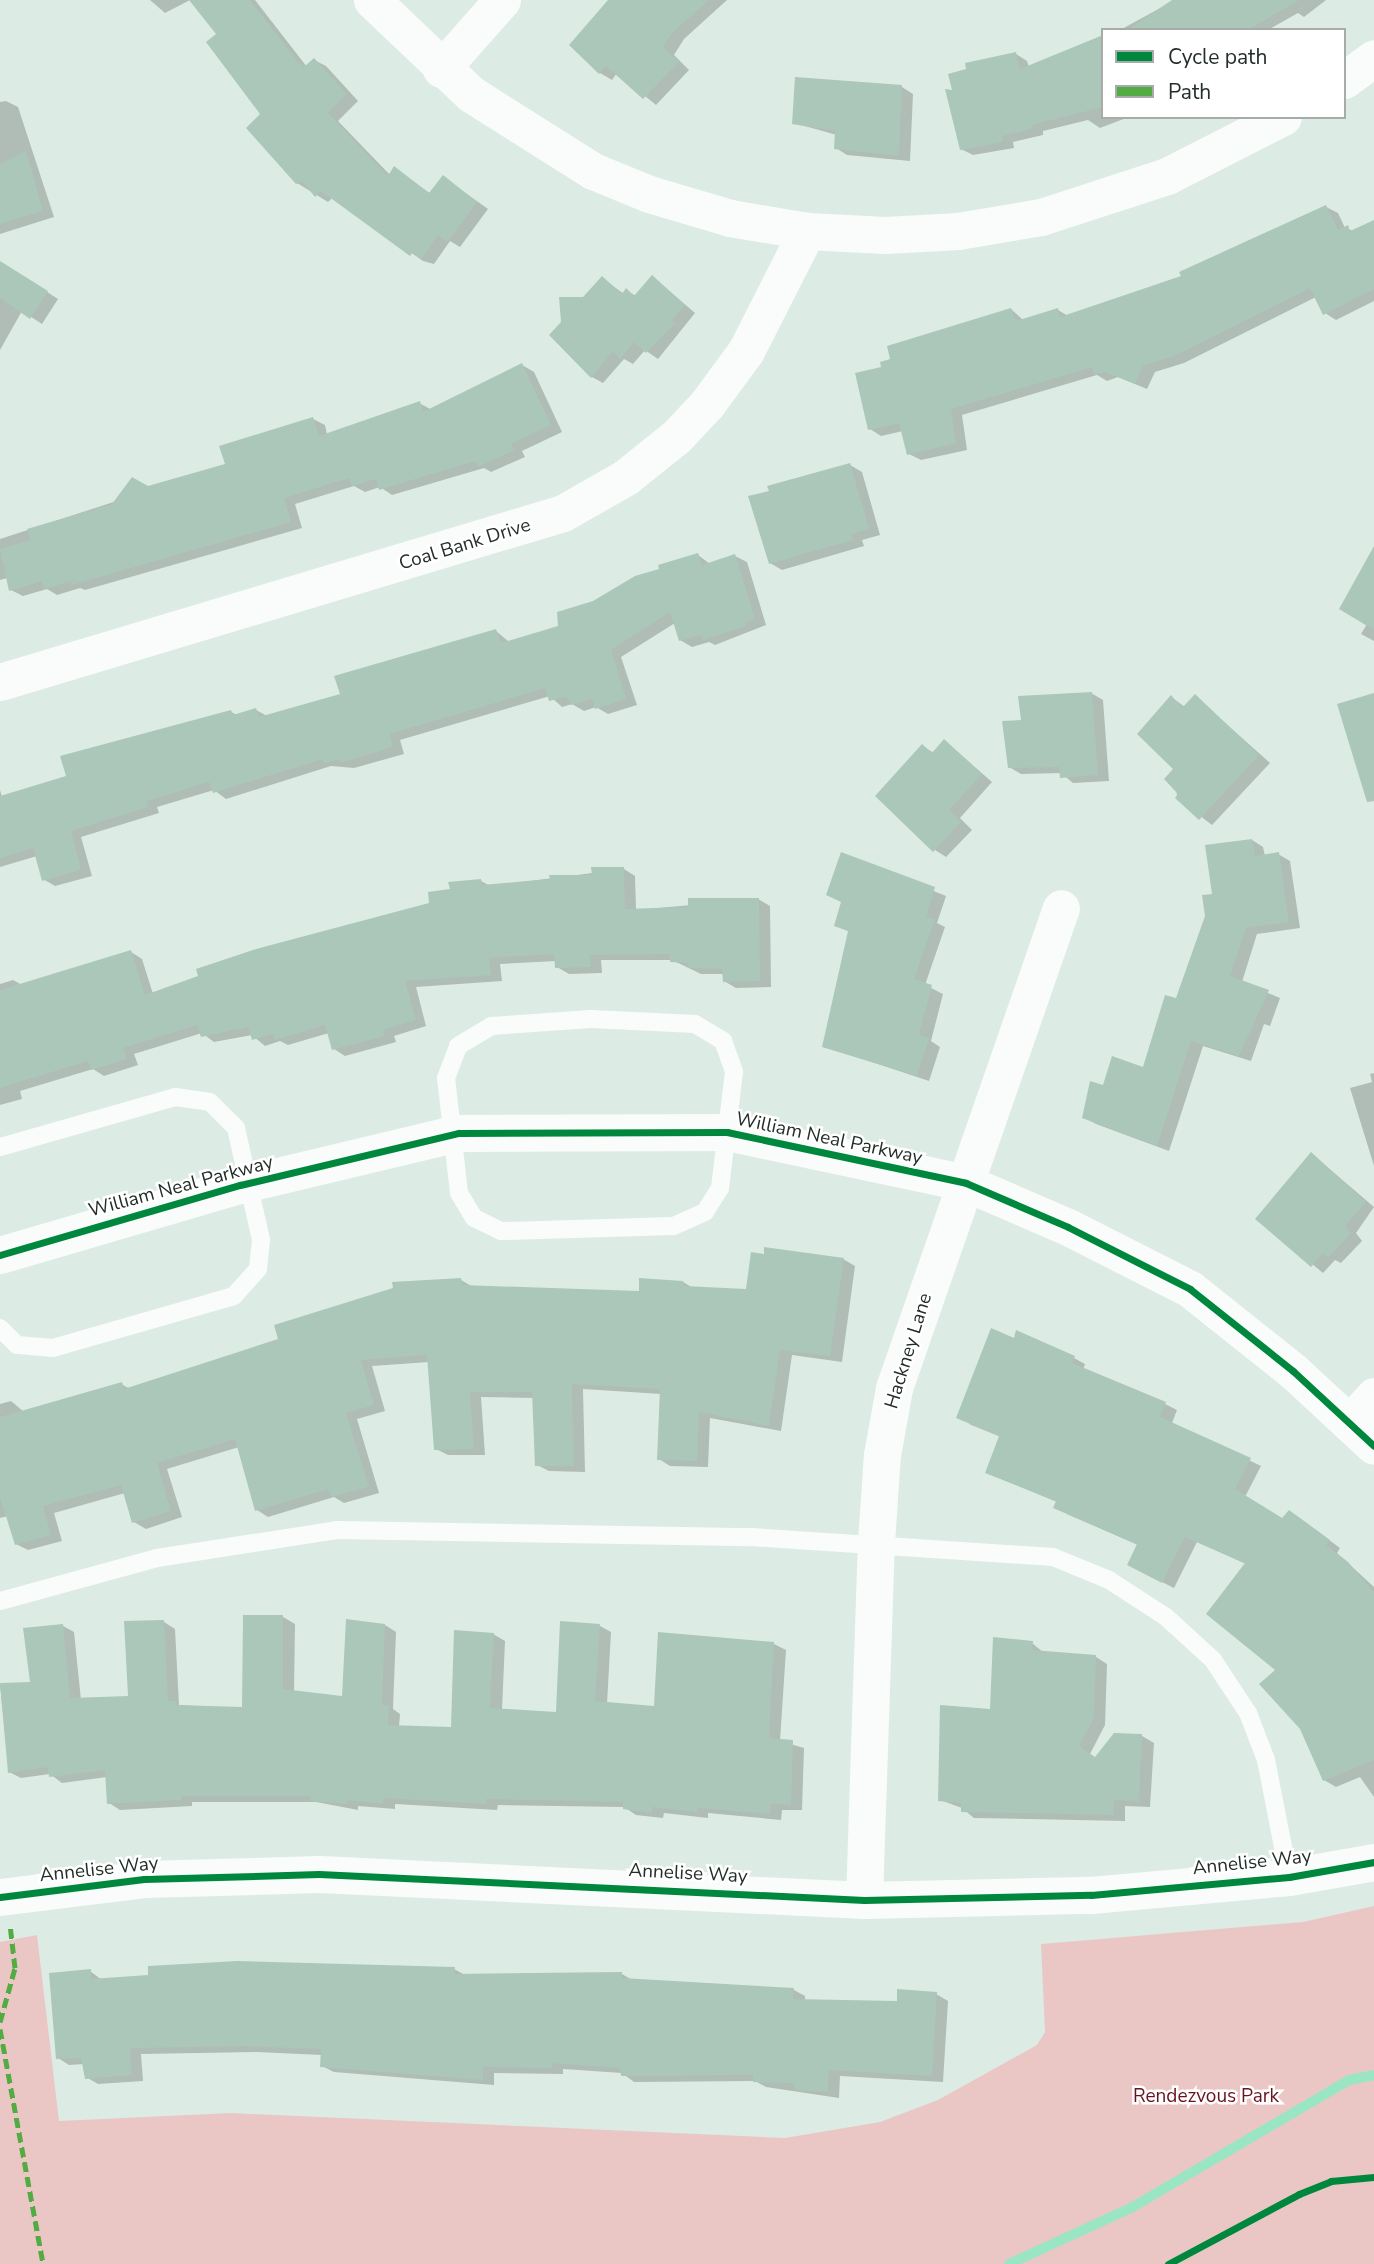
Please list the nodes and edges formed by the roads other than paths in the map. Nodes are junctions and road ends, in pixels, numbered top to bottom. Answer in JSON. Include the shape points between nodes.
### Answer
{"nodes":[{"id":1,"x":372,"y":0,"type":"edge"},
{"id":2,"x":502,"y":0,"type":"edge"},
{"id":3,"x":1374,"y":58,"type":"edge"},
{"id":4,"x":440,"y":69,"type":"junction"},
{"id":5,"x":1346,"y":79,"type":"edge"},
{"id":6,"x":1279,"y":119,"type":"edge"},
{"id":7,"x":807,"y":231,"type":"junction"},
{"id":8,"x":0,"y":682,"type":"edge"},
{"id":9,"x":1061,"y":908,"type":"dead end"},
{"id":10,"x":727,"y":1132,"type":"junction"},
{"id":11,"x":452,"y":1135,"type":"junction"},
{"id":12,"x":0,"y":1147,"type":"edge"},
{"id":13,"x":248,"y":1183,"type":"junction"},
{"id":14,"x":966,"y":1183,"type":"junction"},
{"id":15,"x":0,"y":1255,"type":"edge"},
{"id":16,"x":0,"y":1328,"type":"edge"},
{"id":17,"x":1374,"y":1396,"type":"edge"},
{"id":18,"x":1362,"y":1435,"type":"edge"},
{"id":19,"x":876,"y":1542,"type":"junction"},
{"id":20,"x":0,"y":1601,"type":"edge"},
{"id":21,"x":1374,"y":1862,"type":"edge"},
{"id":22,"x":1289,"y":1877,"type":"junction"},
{"id":23,"x":0,"y":1896,"type":"edge"},
{"id":24,"x":864,"y":1900,"type":"junction"}],
"edges":[{"from":1,"to":4,"type":"street"},
{"from":2,"to":4,"type":"street"},
{"from":3,"to":5,"type":"street"},
{"from":4,"to":7,"type":"street","via":[[525,132],[593,171],[649,194],[730,218]]},
{"from":6,"to":7,"type":"street","via":[[1167,176],[1041,217],[958,231]]},
{"from":7,"to":8,"type":"street","name":"Coal Bank Drive","via":[[746,351],[707,404],[677,436],[626,477],[563,513]]},
{"from":9,"to":14,"type":"street","name":"Hackney Lane"},
{"from":10,"to":11,"type":"street","name":"William Neal Parkway"},
{"from":10,"to":11,"type":"lane","via":[[720,1188],[705,1212],[673,1226],[501,1231],[474,1217],[459,1193]]},
{"from":10,"to":11,"type":"lane","via":[[734,1072],[723,1041],[695,1024],[591,1019],[491,1027],[458,1046],[446,1078]]},
{"from":10,"to":14,"type":"street","name":"William Neal Parkway"},
{"from":11,"to":13,"type":"street","name":"William Neal Parkway"},
{"from":12,"to":13,"type":"lane","via":[[175,1097],[210,1102],[236,1128]]},
{"from":13,"to":15,"type":"street","name":"William Neal Parkway"},
{"from":13,"to":16,"type":"lane","via":[[261,1240],[257,1269],[234,1296],[53,1348],[17,1345]]},
{"from":14,"to":18,"type":"street","name":"William Neal Parkway","via":[[1068,1227],[1189,1289],[1293,1371]]},
{"from":14,"to":19,"type":"street","name":"Hackney Lane","via":[[894,1388],[882,1455]]},
{"from":17,"to":18,"type":"street"},
{"from":19,"to":20,"type":"lane","via":[[425,1528],[337,1530],[156,1558]]},
{"from":19,"to":22,"type":"lane","via":[[1053,1557],[1109,1580],[1166,1617],[1213,1660],[1248,1713],[1266,1760]]},
{"from":19,"to":24,"type":"street","name":"Hackney Lane"},
{"from":21,"to":22,"type":"street","name":"Annelise Way"},
{"from":22,"to":24,"type":"street","name":"Annelise Way","via":[[1091,1895]]},
{"from":23,"to":24,"type":"street","name":"Annelise Way","via":[[144,1879],[319,1874]]}]}
